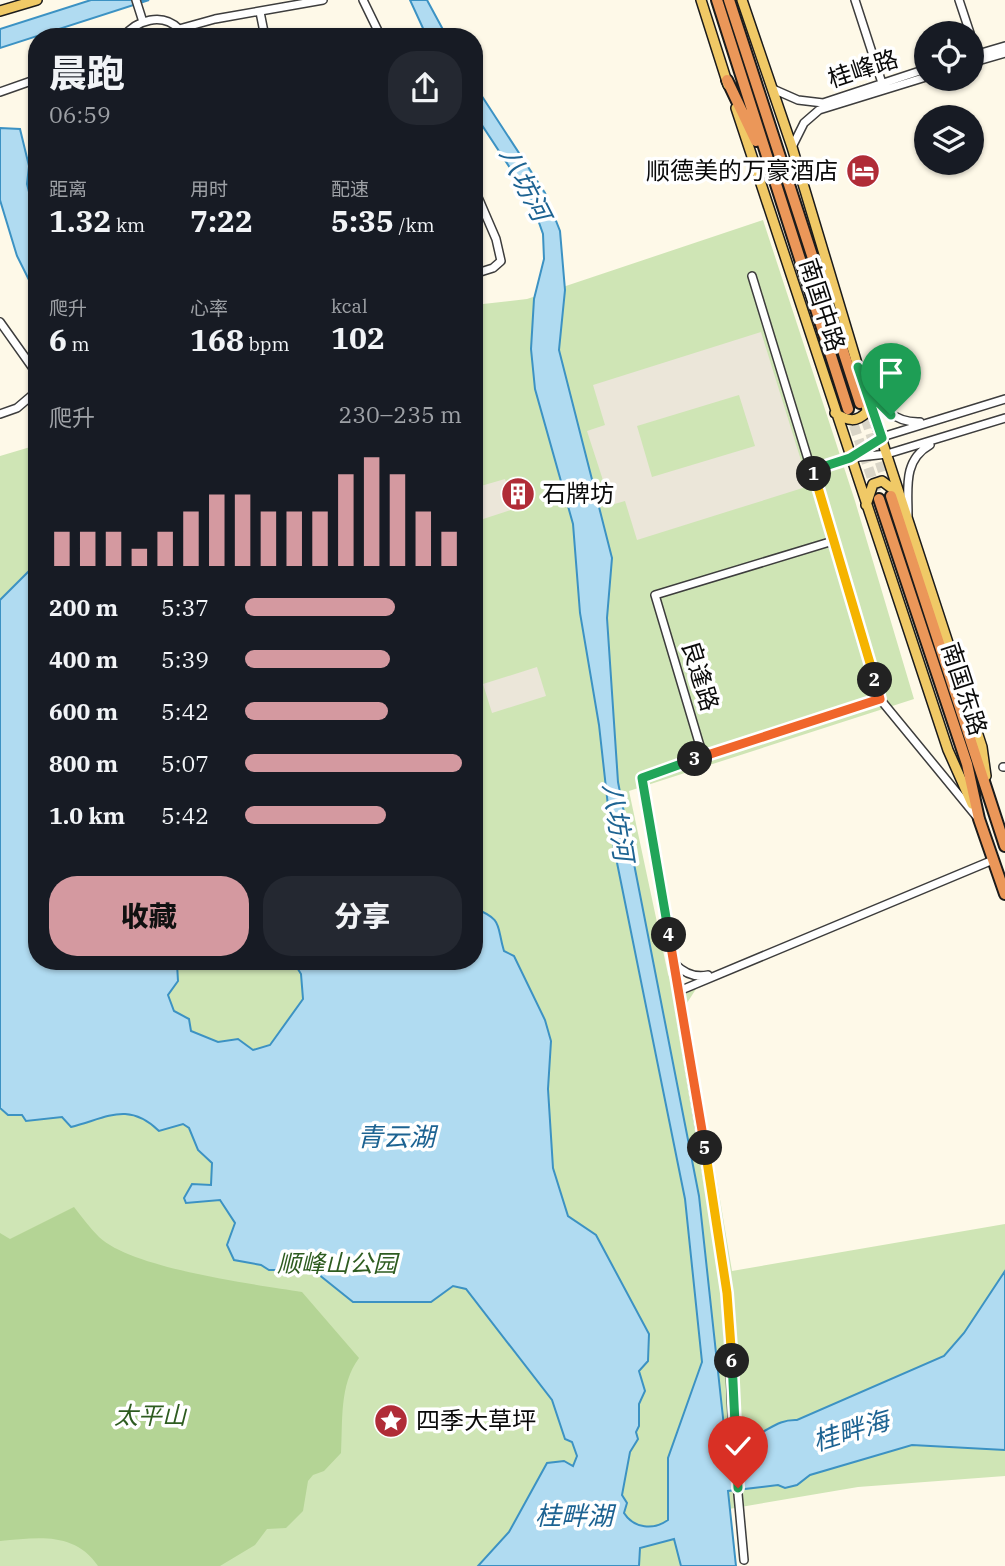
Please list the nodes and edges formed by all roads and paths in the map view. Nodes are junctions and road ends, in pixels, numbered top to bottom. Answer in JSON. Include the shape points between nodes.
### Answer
{"nodes":[{"id":1,"x":37,"y":0,"type":"edge"},
{"id":2,"x":136,"y":0,"type":"edge"},
{"id":3,"x":323,"y":0,"type":"edge"},
{"id":4,"x":363,"y":0,"type":"edge"},
{"id":5,"x":701,"y":0,"type":"edge"},
{"id":6,"x":717,"y":0,"type":"edge"},
{"id":7,"x":729,"y":0,"type":"edge"},
{"id":8,"x":743,"y":0,"type":"edge"},
{"id":9,"x":855,"y":0,"type":"edge"},
{"id":10,"x":959,"y":0,"type":"edge"},
{"id":11,"x":0,"y":11,"type":"edge"},
{"id":12,"x":260,"y":12,"type":"junction"},
{"id":13,"x":966,"y":21,"type":"edge"},
{"id":14,"x":143,"y":22,"type":"junction"},
{"id":15,"x":135,"y":28,"type":"edge"},
{"id":16,"x":174,"y":28,"type":"edge"},
{"id":17,"x":192,"y":28,"type":"edge"},
{"id":18,"x":263,"y":28,"type":"edge"},
{"id":19,"x":377,"y":28,"type":"edge"},
{"id":20,"x":1005,"y":46,"type":"edge"},
{"id":21,"x":984,"y":52,"type":"edge"},
{"id":22,"x":1005,"y":53,"type":"edge"},
{"id":23,"x":984,"y":59,"type":"edge"},
{"id":24,"x":914,"y":73,"type":"edge"},
{"id":25,"x":727,"y":80,"type":"junction"},
{"id":26,"x":914,"y":81,"type":"edge"},
{"id":27,"x":28,"y":82,"type":"edge"},
{"id":28,"x":882,"y":82,"type":"junction"},
{"id":29,"x":773,"y":89,"type":"junction"},
{"id":30,"x":0,"y":92,"type":"edge"},
{"id":31,"x":792,"y":146,"type":"junction"},
{"id":32,"x":773,"y":176,"type":"junction"},
{"id":33,"x":483,"y":209,"type":"edge"},
{"id":34,"x":483,"y":271,"type":"edge"},
{"id":35,"x":752,"y":276,"type":"dead end"},
{"id":36,"x":0,"y":322,"type":"edge"},
{"id":37,"x":28,"y":361,"type":"edge"},
{"id":38,"x":858,"y":367,"type":"junction"},
{"id":39,"x":865,"y":389,"type":"junction"},
{"id":40,"x":28,"y":399,"type":"edge"},
{"id":41,"x":1005,"y":399,"type":"edge"},
{"id":42,"x":860,"y":403,"type":"tunnel mouth"},
{"id":43,"x":848,"y":409,"type":"tunnel mouth"},
{"id":44,"x":835,"y":413,"type":"junction"},
{"id":45,"x":0,"y":414,"type":"edge"},
{"id":46,"x":1005,"y":418,"type":"edge"},
{"id":47,"x":942,"y":419,"type":"junction"},
{"id":48,"x":946,"y":436,"type":"junction"},
{"id":49,"x":882,"y":438,"type":"junction"},
{"id":50,"x":887,"y":454,"type":"junction"},
{"id":51,"x":850,"y":458,"type":"junction"},
{"id":52,"x":813,"y":470,"type":"junction"},
{"id":53,"x":891,"y":496,"type":"tunnel mouth"},
{"id":54,"x":879,"y":499,"type":"tunnel mouth"},
{"id":55,"x":902,"y":500,"type":"junction"},
{"id":56,"x":866,"y":505,"type":"junction"},
{"id":57,"x":908,"y":518,"type":"junction"},
{"id":58,"x":833,"y":541,"type":"junction"},
{"id":59,"x":880,"y":699,"type":"junction"},
{"id":60,"x":703,"y":756,"type":"junction"},
{"id":61,"x":990,"y":808,"type":"junction"},
{"id":62,"x":979,"y":819,"type":"junction"},
{"id":63,"x":1005,"y":846,"type":"edge"},
{"id":64,"x":993,"y":860,"type":"junction"},
{"id":65,"x":1005,"y":894,"type":"edge"},
{"id":66,"x":674,"y":964,"type":"junction"},
{"id":67,"x":720,"y":973,"type":"junction"},
{"id":68,"x":679,"y":991,"type":"junction"},
{"id":69,"x":744,"y":1560,"type":"dead end"}],
"edges":[{"from":1,"to":11,"type":"main road"},
{"from":2,"to":14,"type":"street"},
{"from":3,"to":12,"type":"street"},
{"from":4,"to":19,"type":"street"},
{"from":5,"to":25,"type":"main road","name":"南国中路"},
{"from":6,"to":32,"type":"highway","name":"南国中路"},
{"from":7,"to":42,"type":"highway","name":"南国中路"},
{"from":8,"to":29,"type":"main road","name":"南国中路"},
{"from":9,"to":28,"type":"street"},
{"from":10,"to":13,"type":"street"},
{"from":12,"to":17,"type":"street"},
{"from":12,"to":18,"type":"street"},
{"from":14,"to":15,"type":"street"},
{"from":14,"to":16,"type":"street","via":[[166,20]]},
{"from":20,"to":21,"type":"street"},
{"from":22,"to":23,"type":"street"},
{"from":24,"to":28,"type":"street","name":"桂峰路"},
{"from":25,"to":32,"type":"highway"},
{"from":25,"to":44,"type":"main road","name":"南国中路"},
{"from":26,"to":31,"type":"street","via":[[819,110],[804,123]]},
{"from":27,"to":30,"type":"street"},
{"from":28,"to":29,"type":"street","name":"桂峰路","via":[[823,103],[797,100]]},
{"from":29,"to":31,"type":"main road","name":"南国中路"},
{"from":31,"to":38,"type":"main road","name":"南国中路"},
{"from":32,"to":43,"type":"highway","name":"南国中路"},
{"from":33,"to":34,"type":"street","via":[[501,261]]},
{"from":35,"to":52,"type":"street"},
{"from":36,"to":37,"type":"street"},
{"from":38,"to":39,"type":"main road","name":"南国中路"},
{"from":38,"to":47,"type":"street","via":[[891,415],[909,422]]},
{"from":39,"to":44,"type":"main road","via":[[867,412],[860,419],[848,421]]},
{"from":39,"to":49,"type":"main road","name":"南国中路"},
{"from":40,"to":45,"type":"street"},
{"from":41,"to":47,"type":"street"},
{"from":44,"to":51,"type":"main road","name":"南国中路"},
{"from":46,"to":48,"type":"street"},
{"from":47,"to":49,"type":"street"},
{"from":48,"to":50,"type":"street"},
{"from":48,"to":57,"type":"street","via":[[913,459]]},
{"from":49,"to":50,"type":"main road","name":"南国中路"},
{"from":49,"to":51,"type":"street"},
{"from":50,"to":51,"type":"street"},
{"from":50,"to":55,"type":"main road","name":"南国中路"},
{"from":51,"to":52,"type":"street"},
{"from":51,"to":56,"type":"main road","name":"南国中路"},
{"from":52,"to":58,"type":"street"},
{"from":53,"to":61,"type":"highway","name":"南国东路","via":[[979,761]]},
{"from":54,"to":62,"type":"highway","name":"南国东路","via":[[967,764]]},
{"from":55,"to":56,"type":"main road","via":[[895,487],[882,481],[873,484]]},
{"from":55,"to":57,"type":"main road","name":"南国中路"},
{"from":56,"to":62,"type":"main road","name":"南国中路","via":[[948,750]]},
{"from":57,"to":61,"type":"main road","name":"南国中路","via":[[982,747]]},
{"from":58,"to":59,"type":"street"},
{"from":58,"to":60,"type":"street","name":"良逢路","via":[[655,595]]},
{"from":59,"to":60,"type":"street"},
{"from":59,"to":62,"type":"street"},
{"from":60,"to":66,"type":"street","via":[[642,778]]},
{"from":61,"to":63,"type":"highway","name":"南国东路"},
{"from":62,"to":64,"type":"highway","name":"南国东路"},
{"from":64,"to":65,"type":"highway","name":"南国东路"},
{"from":64,"to":67,"type":"street"},
{"from":66,"to":67,"type":"street","via":[[700,977]]},
{"from":66,"to":68,"type":"street"},
{"from":67,"to":68,"type":"street"},
{"from":68,"to":69,"type":"street","via":[[727,1293]]}]}
